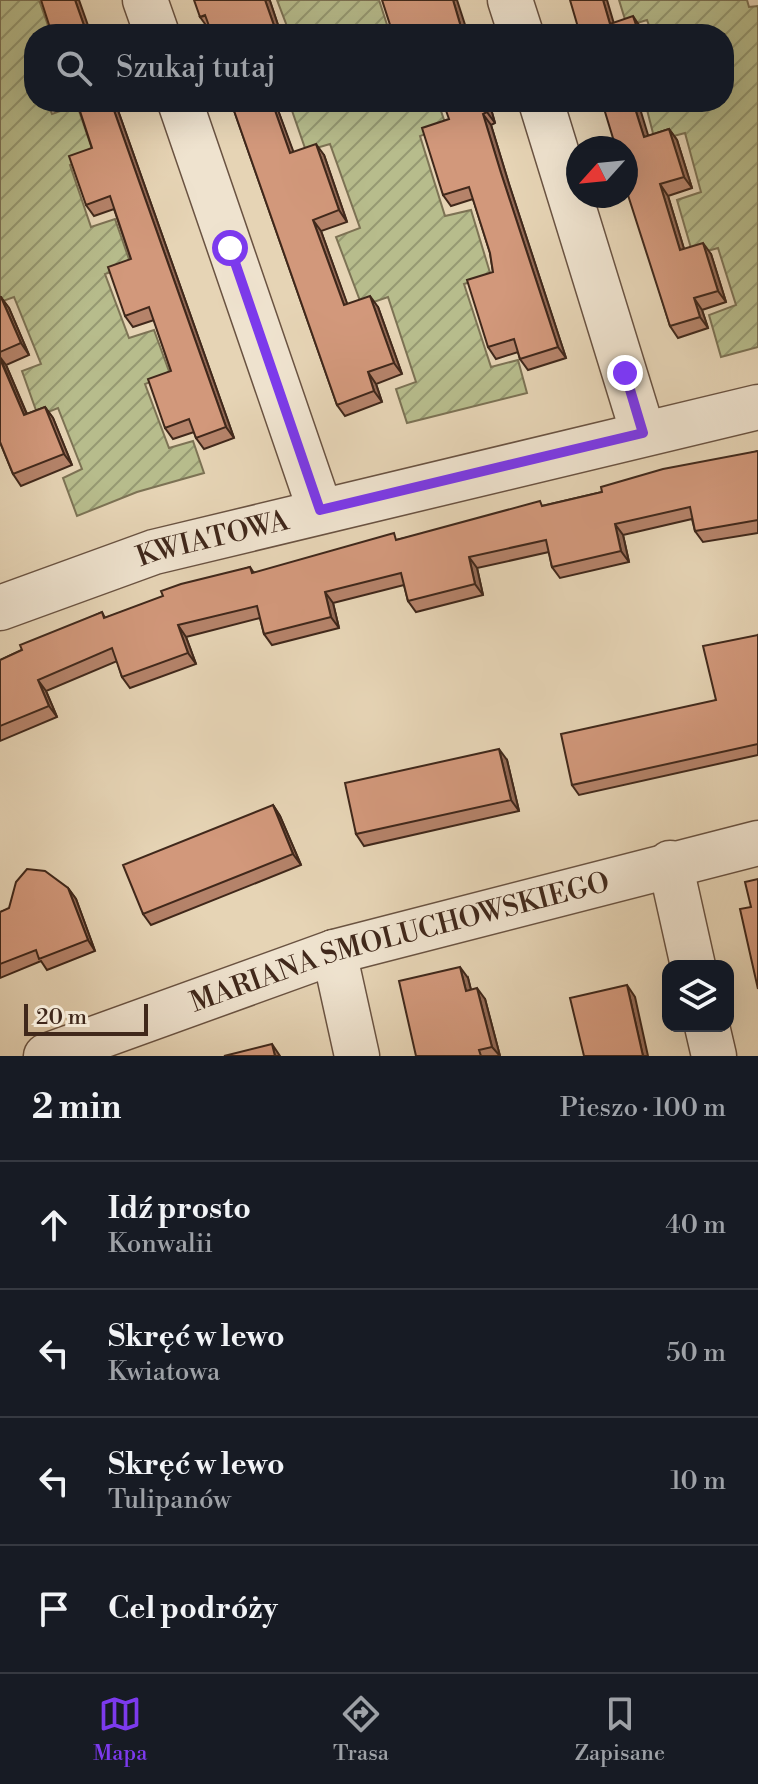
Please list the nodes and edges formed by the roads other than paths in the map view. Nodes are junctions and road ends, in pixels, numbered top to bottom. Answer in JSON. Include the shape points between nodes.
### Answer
{"nodes":[{"id":1,"x":145,"y":0,"type":"edge"},
{"id":2,"x":510,"y":0,"type":"edge"},
{"id":3,"x":153,"y":24,"type":"edge"},
{"id":4,"x":518,"y":24,"type":"edge"},
{"id":5,"x":183,"y":112,"type":"edge"},
{"id":6,"x":544,"y":112,"type":"edge"},
{"id":7,"x":758,"y":407,"type":"edge"},
{"id":8,"x":643,"y":433,"type":"junction"},
{"id":9,"x":320,"y":510,"type":"junction"},
{"id":10,"x":2,"y":602,"type":"edge"},
{"id":11,"x":758,"y":843,"type":"edge"},
{"id":12,"x":670,"y":863,"type":"junction"},
{"id":13,"x":334,"y":952,"type":"junction"},
{"id":14,"x":692,"y":960,"type":"edge"},
{"id":15,"x":708,"y":1032,"type":"edge"},
{"id":16,"x":46,"y":1056,"type":"edge"},
{"id":17,"x":357,"y":1056,"type":"edge"},
{"id":18,"x":714,"y":1056,"type":"edge"}],
"edges":[{"from":1,"to":3,"type":"street"},
{"from":2,"to":4,"type":"street"},
{"from":5,"to":9,"type":"street"},
{"from":6,"to":8,"type":"street"},
{"from":7,"to":8,"type":"street","name":"KWIATOWA"},
{"from":8,"to":9,"type":"street","name":"KWIATOWA"},
{"from":9,"to":10,"type":"street","name":"KWIATOWA","via":[[154,552]]},
{"from":11,"to":12,"type":"street","name":"MARIANA SMOLUCHOWSKIEGO"},
{"from":12,"to":13,"type":"street","name":"MARIANA SMOLUCHOWSKIEGO"},
{"from":12,"to":14,"type":"street"},
{"from":13,"to":16,"type":"street","name":"MARIANA SMOLUCHOWSKIEGO"},
{"from":13,"to":17,"type":"street"},
{"from":15,"to":18,"type":"street"}]}
